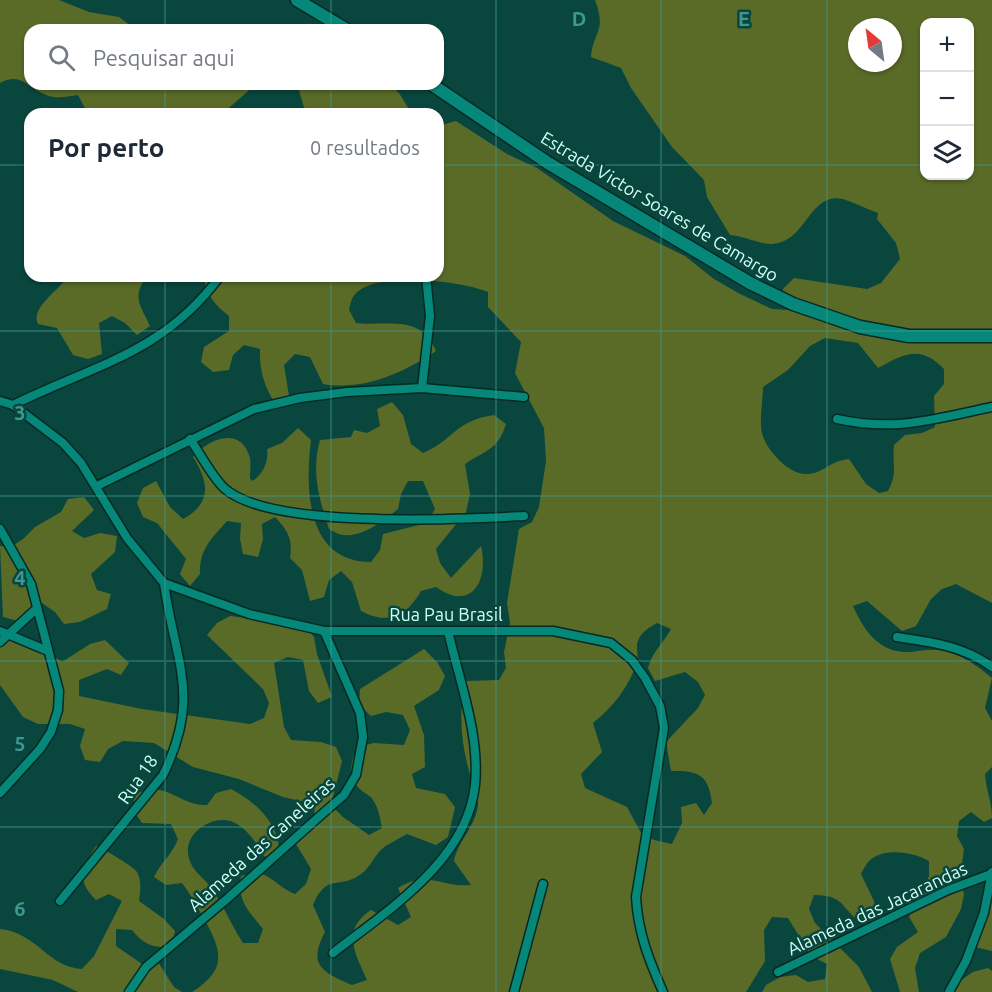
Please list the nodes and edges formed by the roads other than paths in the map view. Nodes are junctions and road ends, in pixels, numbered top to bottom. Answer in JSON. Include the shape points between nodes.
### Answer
{"nodes":[{"id":1,"x":297,"y":0,"type":"edge"},
{"id":2,"x":337,"y":24,"type":"edge"},
{"id":3,"x":440,"y":90,"type":"edge"},
{"id":4,"x":215,"y":282,"type":"edge"},
{"id":5,"x":427,"y":282,"type":"edge"},
{"id":6,"x":992,"y":336,"type":"edge"},
{"id":7,"x":422,"y":388,"type":"junction"},
{"id":8,"x":524,"y":397,"type":"dead end"},
{"id":9,"x":0,"y":401,"type":"edge"},
{"id":10,"x":13,"y":405,"type":"junction"},
{"id":11,"x":992,"y":407,"type":"edge"},
{"id":12,"x":837,"y":419,"type":"dead end"},
{"id":13,"x":190,"y":439,"type":"junction"},
{"id":14,"x":97,"y":486,"type":"junction"},
{"id":15,"x":524,"y":516,"type":"dead end"},
{"id":16,"x":0,"y":529,"type":"edge"},
{"id":17,"x":164,"y":583,"type":"junction"},
{"id":18,"x":35,"y":610,"type":"junction"},
{"id":19,"x":324,"y":631,"type":"junction"},
{"id":20,"x":448,"y":631,"type":"junction"},
{"id":21,"x":4,"y":632,"type":"edge"},
{"id":22,"x":897,"y":637,"type":"dead end"},
{"id":23,"x":0,"y":642,"type":"edge"},
{"id":24,"x":48,"y":651,"type":"junction"},
{"id":25,"x":992,"y":667,"type":"edge"},
{"id":26,"x":0,"y":793,"type":"edge"},
{"id":27,"x":991,"y":873,"type":"edge"},
{"id":28,"x":543,"y":884,"type":"dead end"},
{"id":29,"x":60,"y":901,"type":"dead end"},
{"id":30,"x":333,"y":953,"type":"dead end"},
{"id":31,"x":778,"y":972,"type":"dead end"},
{"id":32,"x":129,"y":992,"type":"edge"},
{"id":33,"x":514,"y":992,"type":"edge"},
{"id":34,"x":663,"y":992,"type":"edge"},
{"id":35,"x":949,"y":992,"type":"edge"}],
"edges":[{"from":1,"to":2,"type":"main road"},
{"from":3,"to":6,"type":"main road","name":"Estrada Victor Soares de Camargo","via":[[548,163],[750,284],[793,304],[860,327],[909,336]]},
{"from":4,"to":10,"type":"street","via":[[182,320],[137,351]]},
{"from":5,"to":7,"type":"street","via":[[430,316]]},
{"from":7,"to":8,"type":"street"},
{"from":7,"to":13,"type":"street","via":[[300,398],[255,409]]},
{"from":9,"to":10,"type":"street"},
{"from":10,"to":14,"type":"street","via":[[63,443]]},
{"from":11,"to":12,"type":"street","via":[[889,427]]},
{"from":13,"to":14,"type":"street"},
{"from":13,"to":15,"type":"street","via":[[225,488],[258,506],[376,519]]},
{"from":14,"to":17,"type":"street","via":[[127,538]]},
{"from":16,"to":18,"type":"street","via":[[31,584]]},
{"from":17,"to":19,"type":"street","name":"Rua Pau Brasil","via":[[249,614]]},
{"from":17,"to":29,"type":"street","name":"Rua 18","via":[[185,693],[175,751],[163,775]]},
{"from":18,"to":21,"type":"street"},
{"from":18,"to":24,"type":"street"},
{"from":19,"to":20,"type":"street","name":"Rua Pau Brasil"},
{"from":19,"to":32,"type":"street","name":"Alameda das Caneleiras","via":[[360,713],[363,736],[356,775],[344,795],[146,967]]},
{"from":20,"to":30,"type":"street","via":[[471,728],[475,785],[470,809],[460,832],[418,884]]},
{"from":20,"to":34,"type":"street","name":"Rua Pau Brasil","via":[[553,631],[580,635],[610,644],[632,660],[645,678],[660,706],[663,728],[636,897],[637,922],[643,948]]},
{"from":21,"to":23,"type":"street"},
{"from":21,"to":24,"type":"street"},
{"from":22,"to":25,"type":"street","via":[[948,645]]},
{"from":24,"to":26,"type":"street","via":[[58,691],[58,710],[51,732]]},
{"from":27,"to":31,"type":"street","name":"Alameda das Jacarandas"},
{"from":27,"to":35,"type":"street","via":[[984,913]]},
{"from":28,"to":33,"type":"street"}]}
